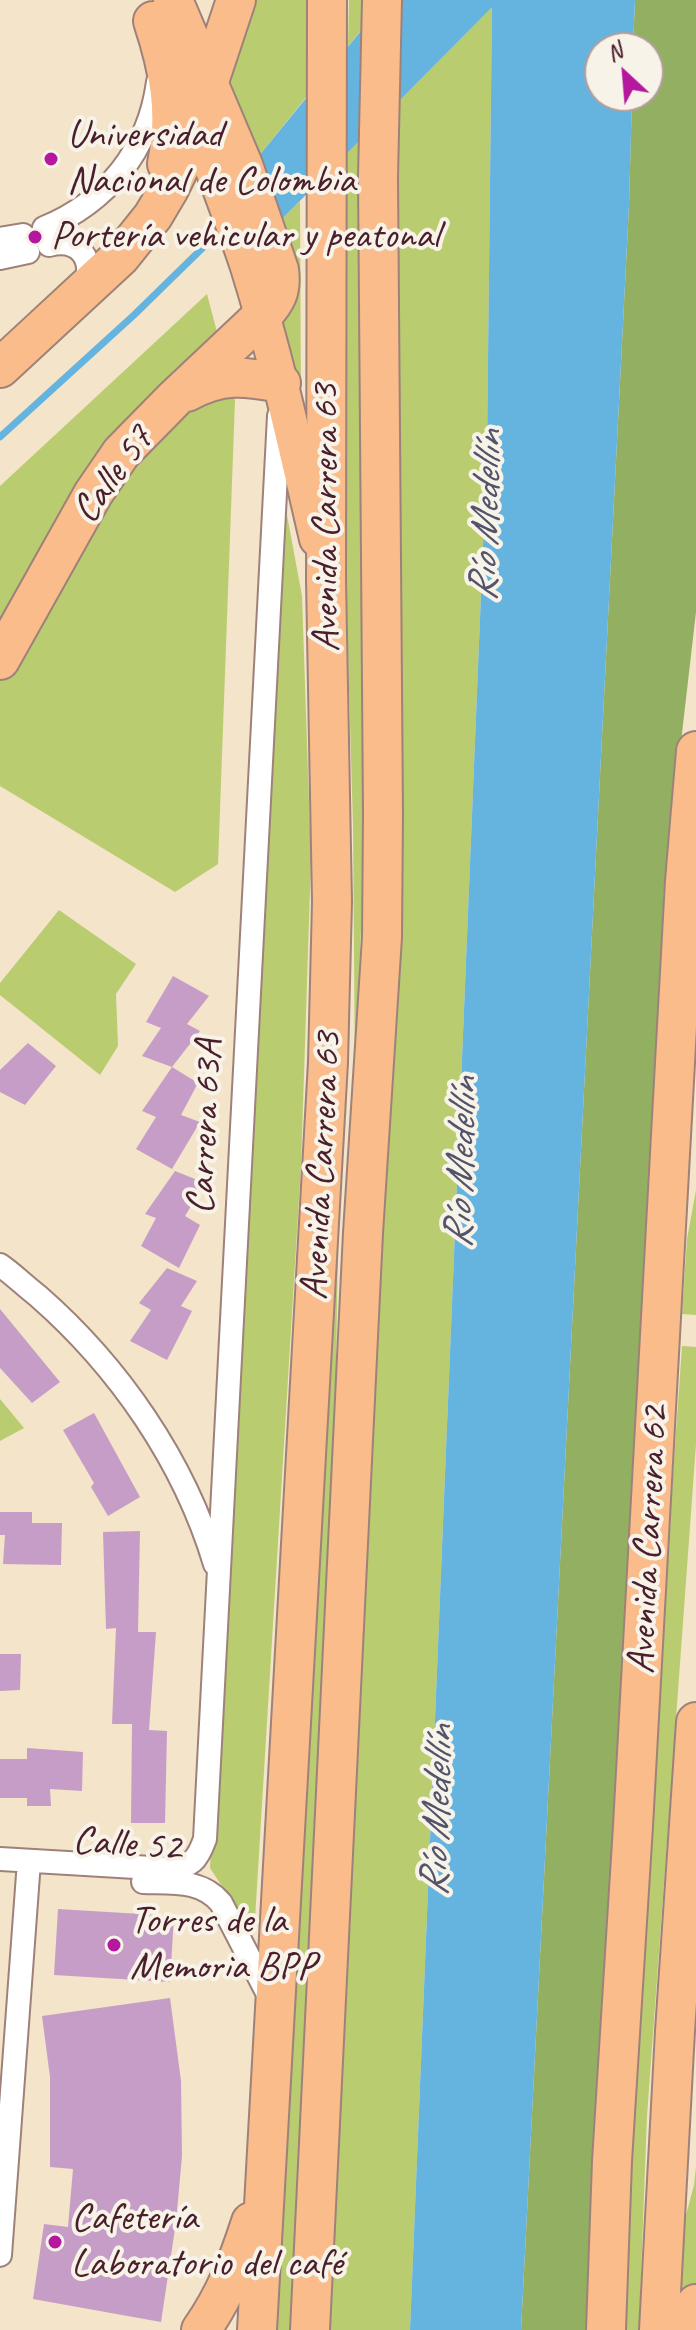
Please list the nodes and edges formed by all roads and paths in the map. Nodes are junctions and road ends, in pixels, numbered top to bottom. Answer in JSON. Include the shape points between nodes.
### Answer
{"nodes":[{"id":1,"x":236,"y":0,"type":"edge"},
{"id":2,"x":327,"y":0,"type":"edge"},
{"id":3,"x":382,"y":0,"type":"edge"},
{"id":4,"x":156,"y":7,"type":"edge"},
{"id":5,"x":210,"y":84,"type":"junction"},
{"id":6,"x":196,"y":124,"type":"junction"},
{"id":7,"x":231,"y":175,"type":"junction"},
{"id":8,"x":153,"y":216,"type":"junction"},
{"id":9,"x":0,"y":239,"type":"edge"},
{"id":10,"x":36,"y":240,"type":"junction"},
{"id":11,"x":0,"y":258,"type":"edge"},
{"id":12,"x":80,"y":294,"type":"junction"},
{"id":13,"x":262,"y":316,"type":"junction"},
{"id":14,"x":0,"y":368,"type":"edge"},
{"id":15,"x":281,"y":383,"type":"junction"},
{"id":16,"x":174,"y":399,"type":"junction"},
{"id":17,"x":326,"y":580,"type":"junction"},
{"id":18,"x":0,"y":660,"type":"edge"},
{"id":19,"x":696,"y":751,"type":"edge"},
{"id":20,"x":328,"y":1062,"type":"junction"},
{"id":21,"x":696,"y":1126,"type":"edge"},
{"id":22,"x":363,"y":1233,"type":"junction"},
{"id":23,"x":665,"y":1255,"type":"junction"},
{"id":24,"x":0,"y":1265,"type":"edge"},
{"id":25,"x":219,"y":1577,"type":"junction"},
{"id":26,"x":696,"y":1722,"type":"edge"},
{"id":27,"x":0,"y":1859,"type":"edge"},
{"id":28,"x":184,"y":1867,"type":"joint"},
{"id":29,"x":29,"y":1868,"type":"junction"},
{"id":30,"x":0,"y":1873,"type":"edge"},
{"id":31,"x":275,"y":2008,"type":"junction"},
{"id":32,"x":696,"y":2058,"type":"edge"},
{"id":33,"x":4,"y":2161,"type":"edge"},
{"id":34,"x":667,"y":2168,"type":"junction"},
{"id":35,"x":265,"y":2182,"type":"junction"},
{"id":36,"x":0,"y":2255,"type":"edge"},
{"id":37,"x":696,"y":2304,"type":"edge"},
{"id":38,"x":201,"y":2330,"type":"edge"},
{"id":39,"x":257,"y":2330,"type":"edge"},
{"id":40,"x":310,"y":2330,"type":"edge"},
{"id":41,"x":606,"y":2330,"type":"edge"},
{"id":42,"x":659,"y":2330,"type":"edge"},
{"id":43,"x":675,"y":2330,"type":"edge"}],
"edges":[{"from":1,"to":5,"type":"highway"},
{"from":2,"to":17,"type":"highway","name":"Avenida Carrera 63"},
{"from":3,"to":22,"type":"highway","name":"Avenida Carrera 63","via":[[382,937]]},
{"from":4,"to":5,"type":"highway","name":"Calle 57"},
{"from":4,"to":6,"type":"main road"},
{"from":4,"to":8,"type":"highway","via":[[172,133]]},
{"from":4,"to":10,"type":"street","via":[[159,74],[142,137],[122,171],[95,199]]},
{"from":5,"to":6,"type":"highway"},
{"from":5,"to":7,"type":"highway","name":"Calle 57"},
{"from":6,"to":7,"type":"main road"},
{"from":6,"to":8,"type":"highway"},
{"from":7,"to":13,"type":"highway","name":"Calle 57","via":[[261,261],[281,284],[274,304]]},
{"from":8,"to":12,"type":"highway"},
{"from":9,"to":10,"type":"street"},
{"from":10,"to":11,"type":"street"},
{"from":10,"to":12,"type":"street","via":[[68,243],[84,254],[89,272]]},
{"from":12,"to":14,"type":"highway"},
{"from":13,"to":15,"type":"main road"},
{"from":13,"to":16,"type":"highway","name":"Calle 57"},
{"from":15,"to":16,"type":"highway","via":[[222,378]]},
{"from":15,"to":17,"type":"main road"},
{"from":15,"to":25,"type":"street","name":"Carrera 63A"},
{"from":16,"to":18,"type":"highway","name":"Calle 57","via":[[105,474]]},
{"from":17,"to":20,"type":"highway","name":"Avenida Carrera 63","via":[[332,902]]},
{"from":19,"to":23,"type":"highway","name":"Avenida Carrera 62"},
{"from":20,"to":22,"type":"highway"},
{"from":20,"to":31,"type":"highway","name":"Avenida Carrera 63"},
{"from":21,"to":23,"type":"highway"},
{"from":22,"to":40,"type":"highway","name":"Avenida Carrera 63"},
{"from":23,"to":41,"type":"highway","name":"Avenida Carrera 62"},
{"from":24,"to":25,"type":"street","via":[[63,1318],[114,1375],[179,1473]]},
{"from":25,"to":28,"type":"street","name":"Carrera 63A","via":[[205,1839],[194,1861]]},
{"from":26,"to":34,"type":"highway","name":"Avenida Carrera 62"},
{"from":27,"to":29,"type":"street","name":"Calle 52"},
{"from":28,"to":29,"type":"street","name":"Calle 52"},
{"from":29,"to":30,"type":"street","name":"Calle 52"},
{"from":29,"to":31,"type":"street","name":"Calle 52","via":[[205,1888],[221,1903]]},
{"from":29,"to":33,"type":"street"},
{"from":31,"to":35,"type":"highway","name":"Avenida Carrera 63"},
{"from":32,"to":34,"type":"highway"},
{"from":33,"to":36,"type":"street"},
{"from":34,"to":42,"type":"highway","name":"Avenida Carrera 62"},
{"from":35,"to":38,"type":"highway","via":[[237,2264]]},
{"from":35,"to":39,"type":"highway","name":"Avenida Carrera 63"},
{"from":37,"to":43,"type":"highway"}]}
